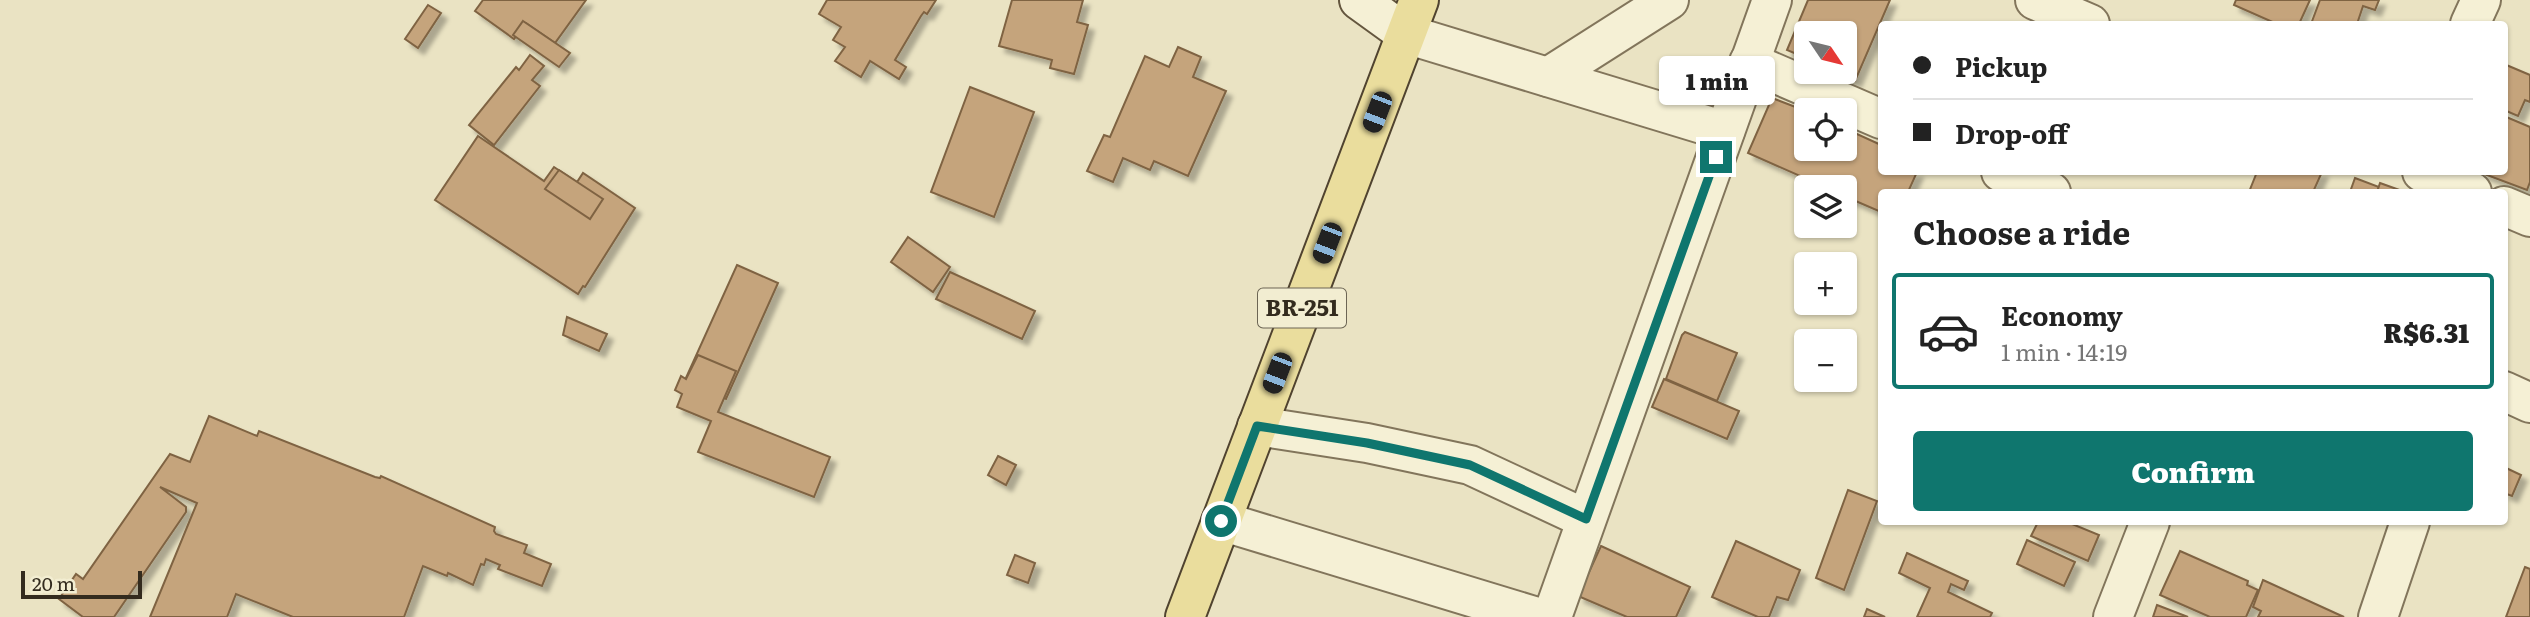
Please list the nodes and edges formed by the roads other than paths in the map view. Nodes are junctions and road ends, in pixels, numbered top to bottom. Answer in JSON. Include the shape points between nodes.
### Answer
{"nodes":[{"id":1,"x":1359,"y":0,"type":"edge"},
{"id":2,"x":1669,"y":0,"type":"edge"},
{"id":3,"x":1772,"y":0,"type":"edge"},
{"id":4,"x":2035,"y":0,"type":"edge"},
{"id":5,"x":2481,"y":0,"type":"edge"},
{"id":6,"x":2091,"y":16,"type":"edge"},
{"id":7,"x":1413,"y":17,"type":"edge"},
{"id":8,"x":2471,"y":21,"type":"edge"},
{"id":9,"x":1749,"y":62,"type":"junction"},
{"id":10,"x":1548,"y":77,"type":"junction"},
{"id":11,"x":1878,"y":118,"type":"edge"},
{"id":12,"x":1725,"y":131,"type":"junction"},
{"id":13,"x":2430,"y":175,"type":"edge"},
{"id":14,"x":2465,"y":189,"type":"edge"},
{"id":15,"x":2508,"y":208,"type":"edge"},
{"id":16,"x":2530,"y":217,"type":"edge"},
{"id":17,"x":2508,"y":393,"type":"edge"},
{"id":18,"x":2530,"y":402,"type":"edge"},
{"id":19,"x":1257,"y":426,"type":"junction"},
{"id":20,"x":1586,"y":519,"type":"junction"},
{"id":21,"x":1221,"y":521,"type":"junction"},
{"id":22,"x":2149,"y":525,"type":"edge"},
{"id":23,"x":2409,"y":525,"type":"edge"},
{"id":24,"x":1185,"y":617,"type":"edge"},
{"id":25,"x":1537,"y":617,"type":"edge"},
{"id":26,"x":1552,"y":617,"type":"edge"},
{"id":27,"x":2113,"y":617,"type":"edge"},
{"id":28,"x":2378,"y":617,"type":"edge"}],
"edges":[{"from":1,"to":7,"type":"street"},
{"from":2,"to":10,"type":"street"},
{"from":3,"to":9,"type":"street"},
{"from":4,"to":6,"type":"street"},
{"from":5,"to":8,"type":"street"},
{"from":7,"to":10,"type":"street"},
{"from":7,"to":19,"type":"main road","number":"BR-251"},
{"from":9,"to":11,"type":"street"},
{"from":9,"to":12,"type":"street"},
{"from":10,"to":12,"type":"street"},
{"from":12,"to":20,"type":"street"},
{"from":13,"to":14,"type":"street"},
{"from":15,"to":16,"type":"street"},
{"from":17,"to":18,"type":"street"},
{"from":19,"to":20,"type":"street","via":[[1470,465]]},
{"from":19,"to":21,"type":"main road","number":"BR-251"},
{"from":20,"to":26,"type":"street"},
{"from":21,"to":24,"type":"main road","number":"BR-251"},
{"from":21,"to":25,"type":"street"},
{"from":22,"to":27,"type":"street"},
{"from":23,"to":28,"type":"street"}]}
